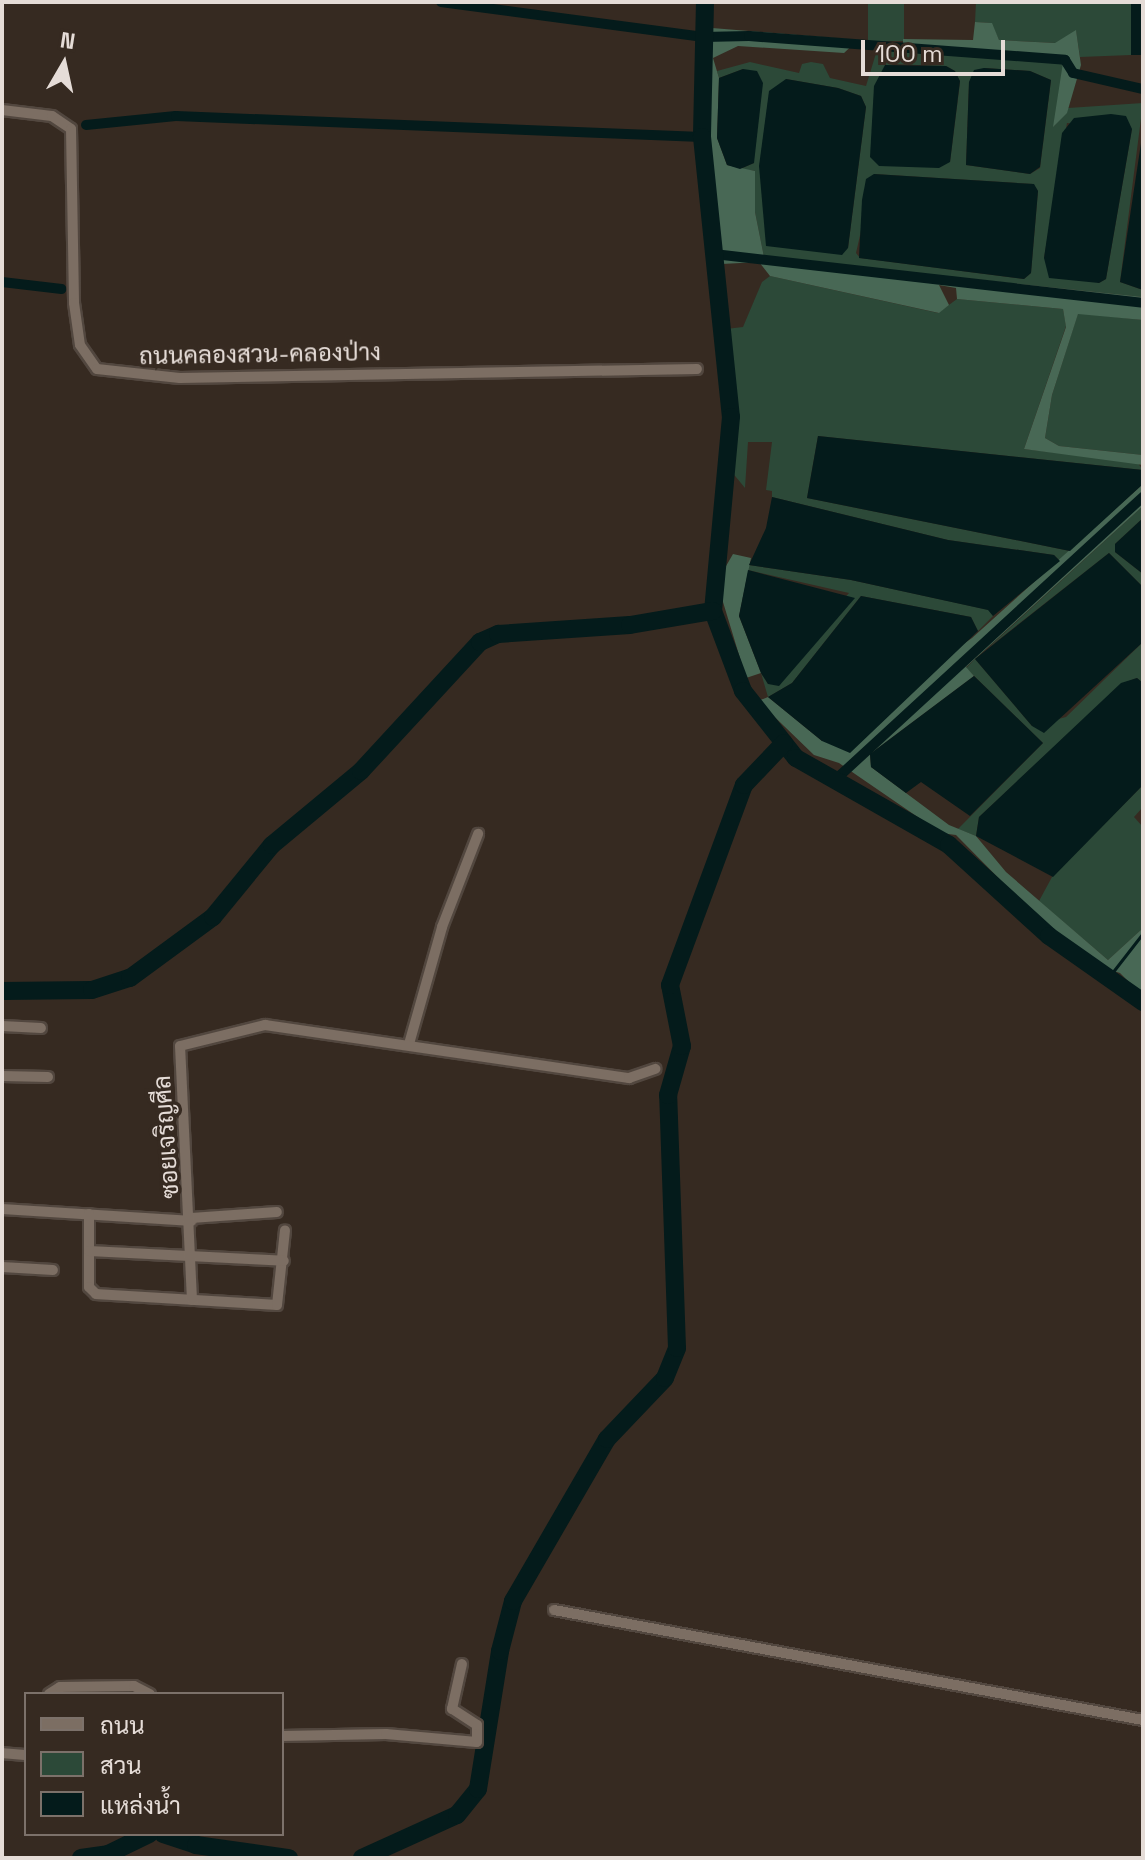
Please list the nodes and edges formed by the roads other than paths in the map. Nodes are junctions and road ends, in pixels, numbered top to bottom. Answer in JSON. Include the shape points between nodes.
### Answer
{"nodes":[{"id":1,"x":2,"y":110,"type":"edge"},
{"id":2,"x":697,"y":369,"type":"dead end"},
{"id":3,"x":478,"y":834,"type":"dead end"},
{"id":4,"x":2,"y":1026,"type":"edge"},
{"id":5,"x":41,"y":1028,"type":"dead end"},
{"id":6,"x":409,"y":1044,"type":"junction"},
{"id":7,"x":655,"y":1069,"type":"dead end"},
{"id":8,"x":2,"y":1076,"type":"edge"},
{"id":9,"x":48,"y":1077,"type":"dead end"},
{"id":10,"x":2,"y":1209,"type":"edge"},
{"id":11,"x":277,"y":1212,"type":"dead end"},
{"id":12,"x":89,"y":1214,"type":"junction"},
{"id":13,"x":192,"y":1219,"type":"junction"},
{"id":14,"x":285,"y":1230,"type":"dead end"},
{"id":15,"x":89,"y":1251,"type":"junction"},
{"id":16,"x":193,"y":1256,"type":"junction"},
{"id":17,"x":284,"y":1261,"type":"junction"},
{"id":18,"x":2,"y":1267,"type":"edge"},
{"id":19,"x":53,"y":1270,"type":"dead end"},
{"id":20,"x":192,"y":1300,"type":"junction"},
{"id":21,"x":554,"y":1610,"type":"dead end"},
{"id":22,"x":462,"y":1664,"type":"dead end"},
{"id":23,"x":52,"y":1692,"type":"edge"},
{"id":24,"x":146,"y":1692,"type":"edge"},
{"id":25,"x":1143,"y":1720,"type":"edge"},
{"id":26,"x":284,"y":1736,"type":"edge"},
{"id":27,"x":2,"y":1753,"type":"edge"},
{"id":28,"x":24,"y":1755,"type":"edge"}],
"edges":[{"from":1,"to":2,"type":"street","name":"ถนนคลองสวน-คลองป่าง","via":[[52,116],[71,129],[74,303],[80,345],[97,369],[195,378]]},
{"from":3,"to":6,"type":"street","via":[[446,913]]},
{"from":4,"to":5,"type":"street"},
{"from":6,"to":7,"type":"street","name":"ซอยเจริญศีล","via":[[629,1078]]},
{"from":6,"to":13,"type":"street","name":"ซอยเจริญศีล","via":[[265,1025],[180,1046]]},
{"from":8,"to":9,"type":"street"},
{"from":10,"to":12,"type":"street","name":"ซอยเจริญศีล"},
{"from":11,"to":13,"type":"street"},
{"from":12,"to":13,"type":"street","name":"ซอยเจริญศีล"},
{"from":12,"to":15,"type":"street"},
{"from":13,"to":16,"type":"street"},
{"from":14,"to":17,"type":"street"},
{"from":15,"to":16,"type":"street"},
{"from":15,"to":20,"type":"street","via":[[93,1294]]},
{"from":16,"to":17,"type":"street"},
{"from":16,"to":20,"type":"street"},
{"from":17,"to":20,"type":"street","via":[[277,1305]]},
{"from":18,"to":19,"type":"street"},
{"from":21,"to":25,"type":"street"},
{"from":22,"to":26,"type":"street","via":[[452,1709],[477,1725],[477,1743],[386,1734]]},
{"from":23,"to":24,"type":"street","via":[[60,1687],[134,1686]]},
{"from":27,"to":28,"type":"street"}]}
